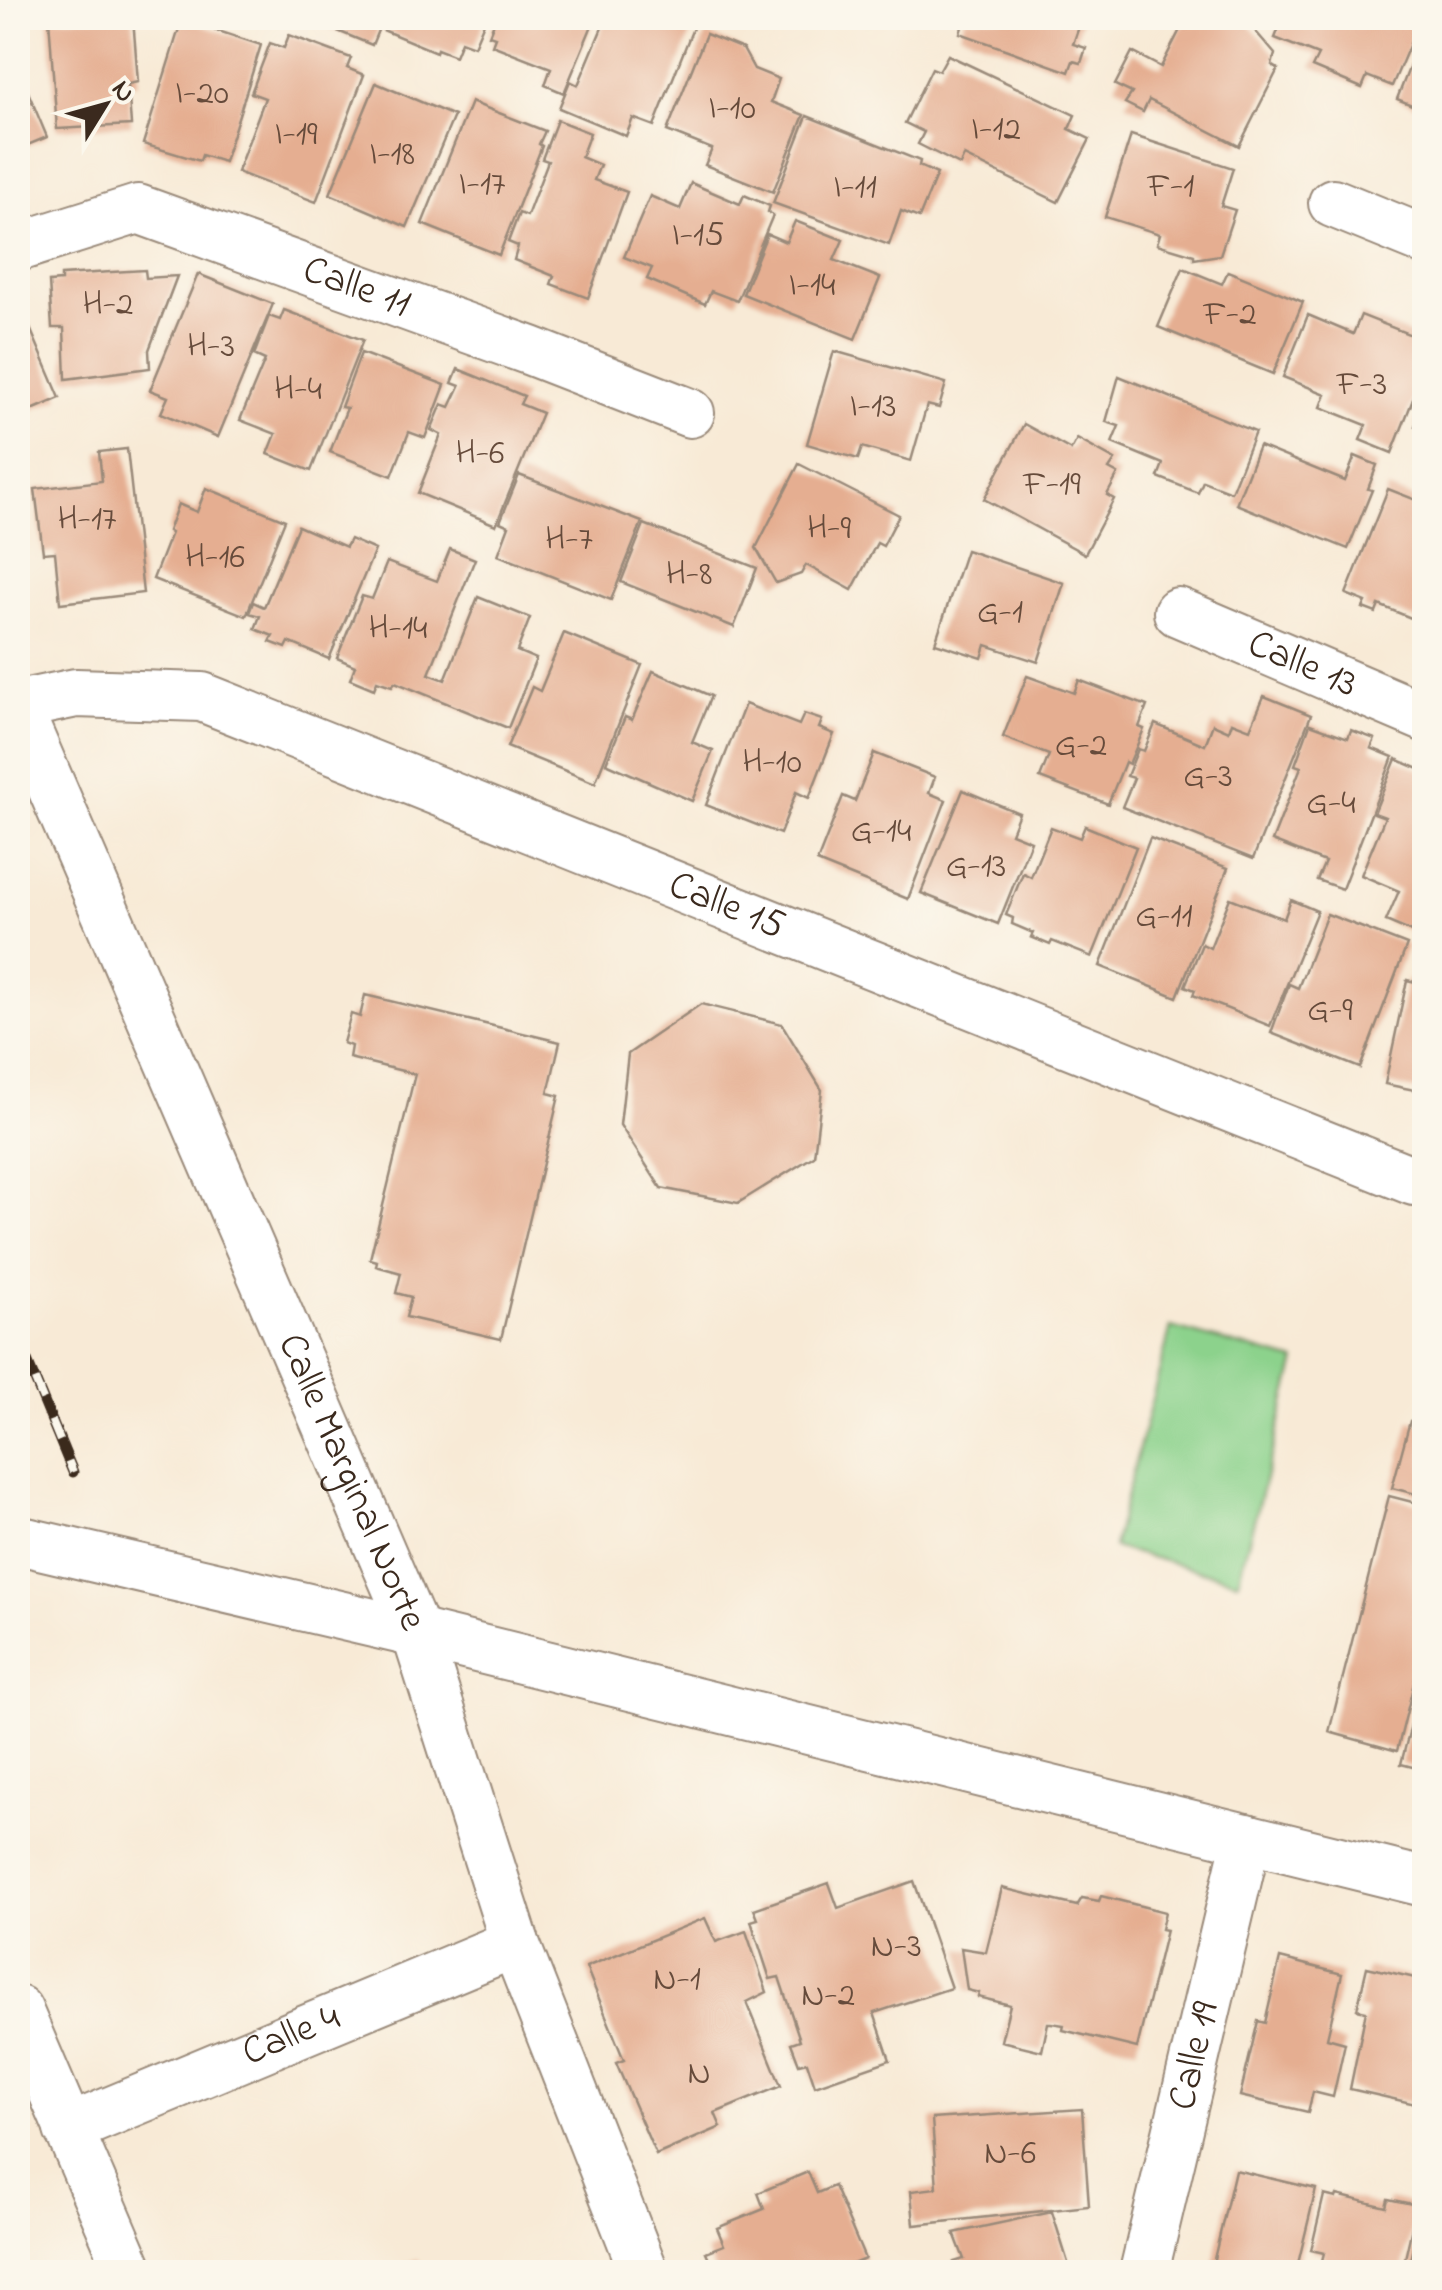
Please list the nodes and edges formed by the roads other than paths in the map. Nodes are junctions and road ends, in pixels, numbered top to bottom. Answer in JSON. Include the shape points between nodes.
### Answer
{"nodes":[{"id":1,"x":1333,"y":203,"type":"dead end"},
{"id":2,"x":1424,"y":240,"type":"edge"},
{"id":3,"x":18,"y":247,"type":"edge"},
{"id":4,"x":690,"y":413,"type":"dead end"},
{"id":5,"x":1178,"y":612,"type":"dead end"},
{"id":6,"x":18,"y":707,"type":"edge"},
{"id":7,"x":1424,"y":717,"type":"edge"},
{"id":8,"x":1424,"y":1180,"type":"edge"},
{"id":9,"x":18,"y":1540,"type":"edge"},
{"id":10,"x":416,"y":1633,"type":"junction"},
{"id":11,"x":1247,"y":1838,"type":"junction"},
{"id":12,"x":1424,"y":1882,"type":"edge"},
{"id":13,"x":515,"y":1944,"type":"junction"},
{"id":14,"x":18,"y":2010,"type":"edge"},
{"id":15,"x":68,"y":2129,"type":"junction"},
{"id":16,"x":130,"y":2272,"type":"edge"},
{"id":17,"x":644,"y":2272,"type":"edge"},
{"id":18,"x":1144,"y":2272,"type":"edge"}],
"edges":[{"from":1,"to":2,"type":"street"},
{"from":3,"to":4,"type":"street","name":"Calle 11","via":[[138,209]]},
{"from":5,"to":7,"type":"street","name":"Calle 13"},
{"from":6,"to":8,"type":"street","name":"Calle 15","via":[[76,693],[202,697]]},
{"from":6,"to":10,"type":"street","name":"Calle Marginal Norte"},
{"from":9,"to":10,"type":"street"},
{"from":10,"to":11,"type":"street"},
{"from":10,"to":13,"type":"street","name":"Calle Marginal Norte"},
{"from":11,"to":12,"type":"street"},
{"from":11,"to":18,"type":"street","name":"Calle 19"},
{"from":13,"to":15,"type":"street","name":"Calle 4"},
{"from":13,"to":17,"type":"street","name":"Calle Marginal Norte"},
{"from":14,"to":15,"type":"street"},
{"from":15,"to":16,"type":"street"}]}
